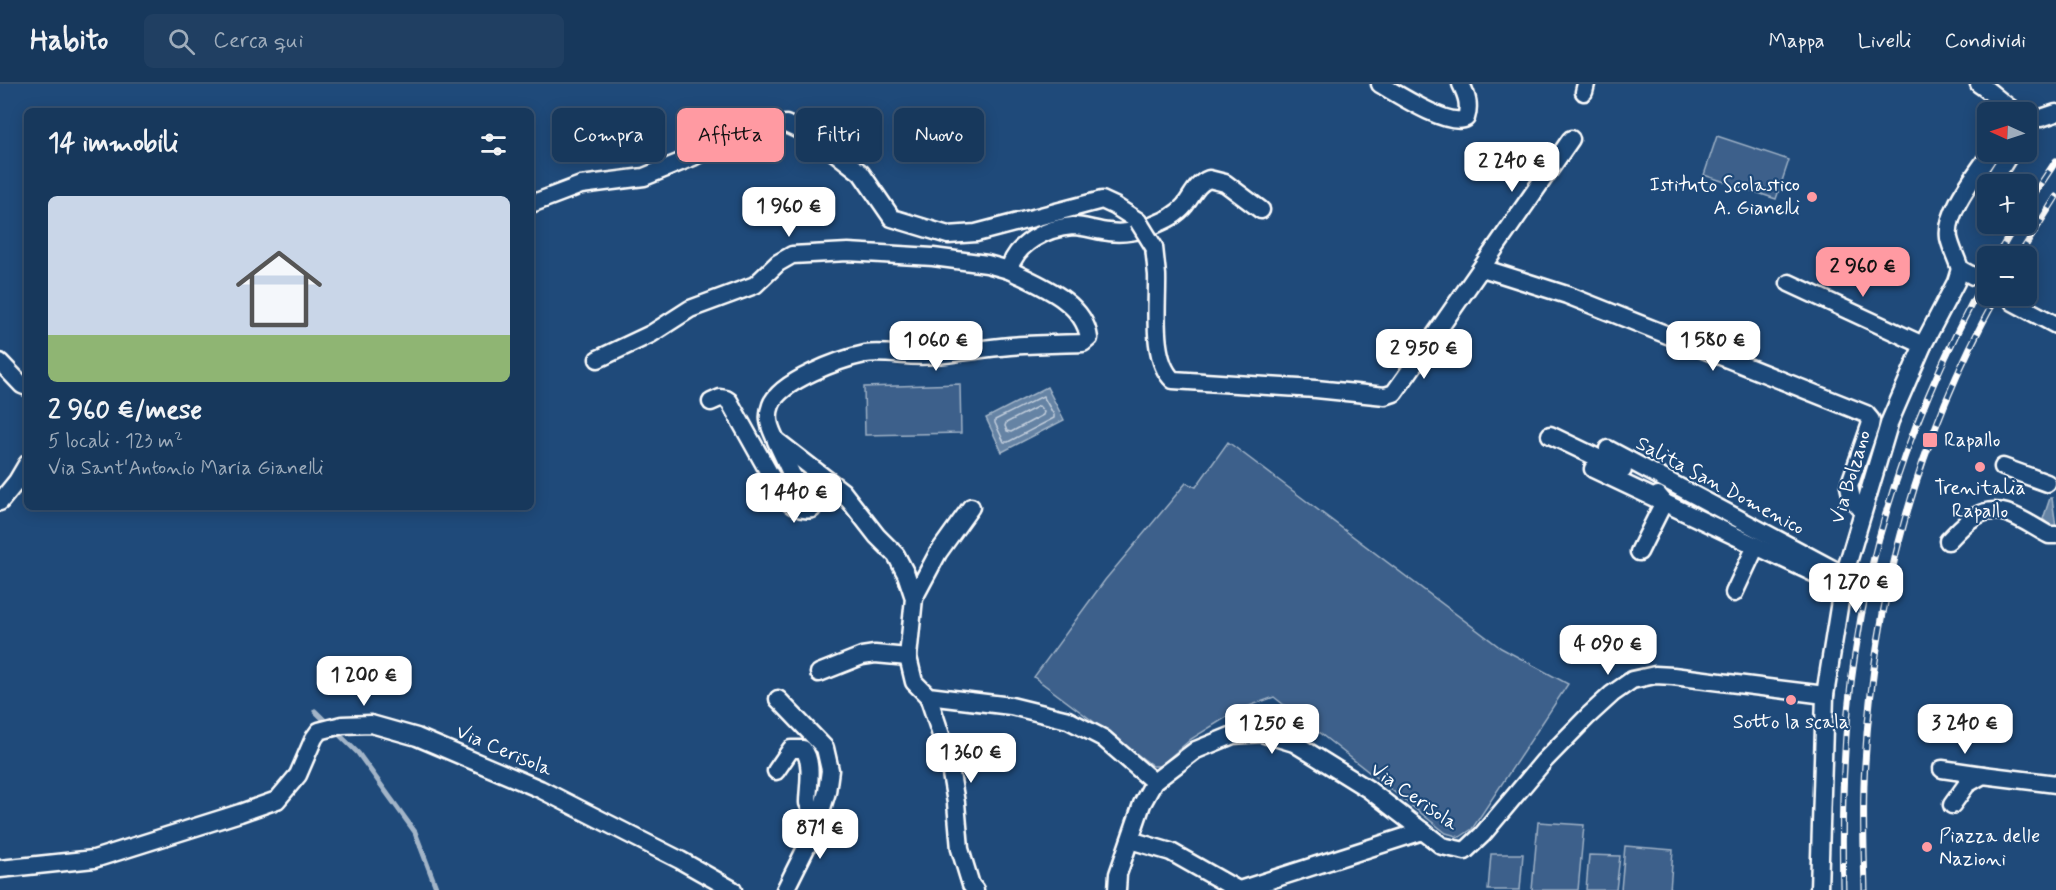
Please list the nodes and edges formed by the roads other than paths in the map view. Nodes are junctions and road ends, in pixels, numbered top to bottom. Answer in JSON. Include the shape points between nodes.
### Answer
{"nodes":[{"id":1,"x":1380,"y":84,"type":"edge"},
{"id":2,"x":1461,"y":84,"type":"edge"},
{"id":3,"x":1979,"y":84,"type":"edge"},
{"id":4,"x":2002,"y":102,"type":"edge"},
{"id":5,"x":2056,"y":114,"type":"edge"},
{"id":6,"x":2037,"y":118,"type":"edge"},
{"id":7,"x":1571,"y":139,"type":"dead end"},
{"id":8,"x":1985,"y":162,"type":"edge"},
{"id":9,"x":534,"y":203,"type":"edge"},
{"id":10,"x":1261,"y":210,"type":"dead end"},
{"id":11,"x":1482,"y":268,"type":"junction"},
{"id":12,"x":1009,"y":270,"type":"junction"},
{"id":13,"x":1789,"y":283,"type":"dead end"},
{"id":14,"x":2020,"y":306,"type":"edge"},
{"id":15,"x":2056,"y":325,"type":"edge"},
{"id":16,"x":1923,"y":345,"type":"junction"},
{"id":17,"x":598,"y":359,"type":"dead end"},
{"id":18,"x":0,"y":363,"type":"edge"},
{"id":19,"x":24,"y":386,"type":"edge"},
{"id":20,"x":711,"y":402,"type":"dead end"},
{"id":21,"x":1550,"y":435,"type":"dead end"},
{"id":22,"x":776,"y":440,"type":"junction"},
{"id":23,"x":1608,"y":449,"type":"dead end"},
{"id":24,"x":2003,"y":467,"type":"dead end"},
{"id":25,"x":24,"y":469,"type":"edge"},
{"id":26,"x":1593,"y":469,"type":"dead end"},
{"id":27,"x":2047,"y":483,"type":"dead end"},
{"id":28,"x":0,"y":501,"type":"edge"},
{"id":29,"x":1664,"y":502,"type":"junction"},
{"id":30,"x":971,"y":507,"type":"dead end"},
{"id":31,"x":1862,"y":510,"type":"junction"},
{"id":32,"x":2056,"y":535,"type":"edge"},
{"id":33,"x":1947,"y":541,"type":"dead end"},
{"id":34,"x":1756,"y":546,"type":"junction"},
{"id":35,"x":1639,"y":552,"type":"dead end"},
{"id":36,"x":1844,"y":581,"type":"junction"},
{"id":37,"x":1734,"y":593,"type":"dead end"},
{"id":38,"x":914,"y":598,"type":"junction"},
{"id":39,"x":908,"y":657,"type":"junction"},
{"id":40,"x":819,"y":673,"type":"dead end"},
{"id":41,"x":1825,"y":695,"type":"junction"},
{"id":42,"x":928,"y":696,"type":"junction"},
{"id":43,"x":778,"y":699,"type":"dead end"},
{"id":44,"x":1942,"y":769,"type":"dead end"},
{"id":45,"x":776,"y":771,"type":"dead end"},
{"id":46,"x":1983,"y":775,"type":"junction"},
{"id":47,"x":1154,"y":782,"type":"junction"},
{"id":48,"x":2056,"y":784,"type":"edge"},
{"id":49,"x":1952,"y":805,"type":"dead end"},
{"id":50,"x":820,"y":814,"type":"junction"},
{"id":51,"x":1423,"y":831,"type":"junction"},
{"id":52,"x":1130,"y":840,"type":"junction"},
{"id":53,"x":0,"y":869,"type":"edge"},
{"id":54,"x":733,"y":890,"type":"edge"},
{"id":55,"x":785,"y":890,"type":"edge"},
{"id":56,"x":975,"y":890,"type":"edge"},
{"id":57,"x":1117,"y":890,"type":"edge"},
{"id":58,"x":1238,"y":890,"type":"edge"},
{"id":59,"x":1819,"y":890,"type":"edge"}],
"edges":[{"from":1,"to":2,"type":"street","via":[[1425,109],[1462,121],[1469,108]]},
{"from":3,"to":4,"type":"street"},
{"from":5,"to":6,"type":"street"},
{"from":7,"to":11,"type":"street"},
{"from":8,"to":16,"type":"street","name":"Via Bolzano","via":[[1949,223],[1949,239],[1967,272],[1952,290]]},
{"from":9,"to":11,"type":"street","bridge":true,"via":[[581,185],[644,177],[722,141],[786,124],[816,138],[861,173],[892,218],[948,235],[976,233],[1102,200],[1138,221],[1154,247],[1157,343],[1168,376],[1173,380],[1385,396],[1394,393]]},
{"from":10,"to":12,"type":"street","via":[[1225,183],[1209,179],[1199,184],[1185,206],[1173,216],[1151,227],[1128,232],[1074,226],[1047,231],[1026,243],[1011,259]]},
{"from":11,"to":31,"type":"street","via":[[1567,295],[1866,414],[1870,426],[1849,486],[1852,499]]},
{"from":12,"to":17,"type":"street","via":[[933,257],[848,252],[792,255],[755,285],[690,309],[651,334]]},
{"from":12,"to":22,"type":"street","via":[[1070,304],[1088,326],[1089,338],[1083,343],[1010,346],[930,356],[866,354],[821,368],[799,379],[771,404],[768,417]]},
{"from":13,"to":16,"type":"street"},
{"from":14,"to":15,"type":"street"},
{"from":16,"to":31,"type":"street","name":"Via Bolzano","via":[[1890,421]]},
{"from":18,"to":19,"type":"street"},
{"from":20,"to":22,"type":"street","via":[[720,398],[729,401],[782,496],[795,507],[812,509],[810,498],[792,475]]},
{"from":21,"to":29,"type":"street","via":[[1640,478]]},
{"from":22,"to":38,"type":"street","via":[[842,491],[896,555]]},
{"from":23,"to":36,"type":"street","name":"Salita San Domenico"},
{"from":24,"to":27,"type":"street"},
{"from":25,"to":28,"type":"street"},
{"from":26,"to":29,"type":"street"},
{"from":29,"to":34,"type":"street"},
{"from":29,"to":35,"type":"street"},
{"from":30,"to":38,"type":"street","via":[[938,553]]},
{"from":31,"to":36,"type":"street","name":"Via Bolzano"},
{"from":32,"to":33,"type":"street","via":[[2002,510],[1974,517]]},
{"from":34,"to":36,"type":"street"},
{"from":34,"to":37,"type":"street"},
{"from":36,"to":41,"type":"street","name":"Via Bolzano"},
{"from":38,"to":39,"type":"street"},
{"from":39,"to":40,"type":"street","via":[[862,656]]},
{"from":39,"to":42,"type":"street","via":[[914,682]]},
{"from":41,"to":51,"type":"street","name":"Via Cerisola","via":[[1673,676],[1632,680],[1573,731],[1465,850],[1442,846]]},
{"from":41,"to":59,"type":"street","name":"Via Bolzano"},
{"from":42,"to":47,"type":"street","via":[[1011,706],[1068,720],[1103,738]]},
{"from":42,"to":56,"type":"street","via":[[948,756],[960,849]]},
{"from":43,"to":50,"type":"street","via":[[825,748],[830,770]]},
{"from":44,"to":46,"type":"street"},
{"from":45,"to":50,"type":"street","via":[[791,749],[803,749],[809,765],[808,803]]},
{"from":46,"to":48,"type":"street"},
{"from":46,"to":49,"type":"street","via":[[1967,784]]},
{"from":47,"to":51,"type":"street","name":"Via Cerisola","via":[[1196,750],[1233,735],[1261,733],[1294,743],[1368,789]]},
{"from":47,"to":52,"type":"street","name":"Via Cerisola"},
{"from":50,"to":55,"type":"street"},
{"from":51,"to":58,"type":"street"},
{"from":52,"to":57,"type":"street","name":"Via Cerisola"},
{"from":52,"to":58,"type":"street","via":[[1171,852]]},
{"from":53,"to":54,"type":"street","name":"Via Cerisola","via":[[94,859],[277,800],[298,775],[319,731],[371,724],[417,737],[540,789]]}]}
